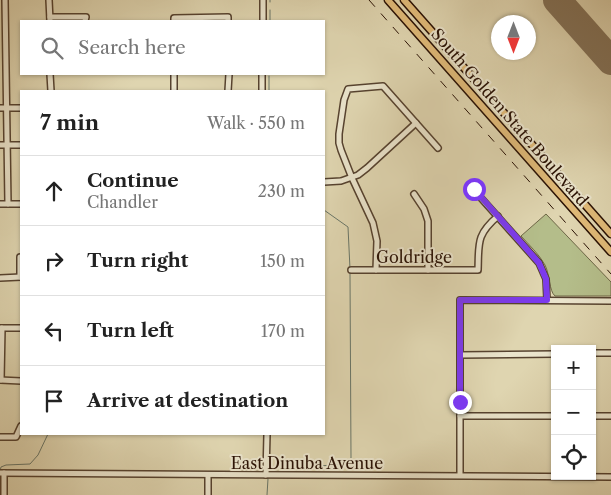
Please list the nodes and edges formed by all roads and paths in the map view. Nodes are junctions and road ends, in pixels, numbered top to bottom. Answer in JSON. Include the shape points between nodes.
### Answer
{"nodes":[{"id":1,"x":5,"y":0,"type":"edge"},
{"id":2,"x":49,"y":0,"type":"edge"},
{"id":3,"x":263,"y":0,"type":"edge"},
{"id":4,"x":388,"y":0,"type":"edge"},
{"id":5,"x":404,"y":0,"type":"edge"},
{"id":6,"x":50,"y":19,"type":"edge"},
{"id":7,"x":86,"y":19,"type":"edge"},
{"id":8,"x":228,"y":19,"type":"edge"},
{"id":9,"x":174,"y":20,"type":"edge"},
{"id":10,"x":263,"y":20,"type":"edge"},
{"id":11,"x":50,"y":75,"type":"edge"},
{"id":12,"x":174,"y":75,"type":"edge"},
{"id":13,"x":228,"y":75,"type":"edge"},
{"id":14,"x":262,"y":75,"type":"edge"},
{"id":15,"x":51,"y":90,"type":"edge"},
{"id":16,"x":174,"y":90,"type":"edge"},
{"id":17,"x":228,"y":90,"type":"edge"},
{"id":18,"x":262,"y":90,"type":"edge"},
{"id":19,"x":3,"y":108,"type":"edge"},
{"id":20,"x":20,"y":108,"type":"edge"},
{"id":21,"x":416,"y":124,"type":"junction"},
{"id":22,"x":0,"y":145,"type":"edge"},
{"id":23,"x":8,"y":145,"type":"junction"},
{"id":24,"x":20,"y":145,"type":"edge"},
{"id":25,"x":438,"y":148,"type":"dead end"},
{"id":26,"x":352,"y":178,"type":"junction"},
{"id":27,"x":325,"y":182,"type":"edge"},
{"id":28,"x":474,"y":189,"type":"dead end"},
{"id":29,"x":414,"y":194,"type":"dead end"},
{"id":30,"x":0,"y":204,"type":"edge"},
{"id":31,"x":8,"y":204,"type":"junction"},
{"id":32,"x":20,"y":204,"type":"edge"},
{"id":33,"x":498,"y":216,"type":"junction"},
{"id":34,"x":611,"y":234,"type":"edge"},
{"id":35,"x":611,"y":252,"type":"edge"},
{"id":36,"x":351,"y":270,"type":"dead end"},
{"id":37,"x":376,"y":270,"type":"junction"},
{"id":38,"x":428,"y":270,"type":"junction"},
{"id":39,"x":20,"y":277,"type":"edge"},
{"id":40,"x":0,"y":278,"type":"edge"},
{"id":41,"x":547,"y":300,"type":"junction"},
{"id":42,"x":611,"y":301,"type":"edge"},
{"id":43,"x":1,"y":328,"type":"edge"},
{"id":44,"x":20,"y":328,"type":"edge"},
{"id":45,"x":596,"y":353,"type":"edge"},
{"id":46,"x":611,"y":353,"type":"edge"},
{"id":47,"x":551,"y":354,"type":"edge"},
{"id":48,"x":460,"y":355,"type":"junction"},
{"id":49,"x":1,"y":380,"type":"edge"},
{"id":50,"x":20,"y":381,"type":"edge"},
{"id":51,"x":460,"y":416,"type":"junction"},
{"id":52,"x":551,"y":416,"type":"edge"},
{"id":53,"x":596,"y":416,"type":"edge"},
{"id":54,"x":611,"y":416,"type":"edge"},
{"id":55,"x":20,"y":428,"type":"edge"},
{"id":56,"x":267,"y":435,"type":"edge"},
{"id":57,"x":0,"y":437,"type":"edge"},
{"id":58,"x":2,"y":473,"type":"edge"},
{"id":59,"x":208,"y":475,"type":"junction"},
{"id":60,"x":266,"y":476,"type":"junction"},
{"id":61,"x":460,"y":476,"type":"junction"},
{"id":62,"x":611,"y":477,"type":"edge"},
{"id":63,"x":4,"y":495,"type":"edge"},
{"id":64,"x":208,"y":495,"type":"edge"}],
"edges":[{"from":1,"to":19,"type":"street"},
{"from":2,"to":6,"type":"street"},
{"from":3,"to":10,"type":"street"},
{"from":4,"to":35,"type":"main road","name":"South Golden State Boulevard"},
{"from":5,"to":34,"type":"main road","name":"South Golden State Boulevard"},
{"from":6,"to":7,"type":"street"},
{"from":8,"to":9,"type":"street"},
{"from":11,"to":15,"type":"street"},
{"from":12,"to":16,"type":"street"},
{"from":13,"to":17,"type":"street"},
{"from":14,"to":18,"type":"street"},
{"from":19,"to":20,"type":"street"},
{"from":19,"to":23,"type":"street"},
{"from":21,"to":25,"type":"street"},
{"from":21,"to":26,"type":"street"},
{"from":21,"to":26,"type":"street","via":[[383,86],[348,89],[339,143]]},
{"from":22,"to":23,"type":"street"},
{"from":23,"to":24,"type":"street"},
{"from":23,"to":31,"type":"street"},
{"from":26,"to":27,"type":"street"},
{"from":26,"to":37,"type":"street","via":[[374,223]]},
{"from":28,"to":33,"type":"street"},
{"from":29,"to":38,"type":"street","via":[[428,221]]},
{"from":30,"to":31,"type":"street"},
{"from":31,"to":32,"type":"street"},
{"from":33,"to":38,"type":"street","name":"Goldridge","via":[[481,236],[478,270]]},
{"from":33,"to":41,"type":"street","via":[[539,263],[546,279]]},
{"from":36,"to":37,"type":"street","name":"Goldridge"},
{"from":37,"to":38,"type":"street","name":"Goldridge"},
{"from":39,"to":40,"type":"street"},
{"from":41,"to":42,"type":"street"},
{"from":41,"to":48,"type":"street","via":[[460,300]]},
{"from":43,"to":44,"type":"street"},
{"from":43,"to":49,"type":"street"},
{"from":45,"to":46,"type":"street"},
{"from":47,"to":48,"type":"street"},
{"from":48,"to":51,"type":"street"},
{"from":49,"to":50,"type":"street"},
{"from":51,"to":52,"type":"street"},
{"from":51,"to":61,"type":"street"},
{"from":53,"to":54,"type":"street"},
{"from":55,"to":57,"type":"street","via":[[16,437]]},
{"from":56,"to":60,"type":"street"},
{"from":58,"to":59,"type":"street","name":"East Dinuba Avenue"},
{"from":58,"to":63,"type":"street"},
{"from":59,"to":60,"type":"street","name":"East Dinuba Avenue"},
{"from":59,"to":64,"type":"street"},
{"from":60,"to":61,"type":"street","name":"East Dinuba Avenue"},
{"from":61,"to":62,"type":"street","name":"East Dinuba Avenue"}]}
